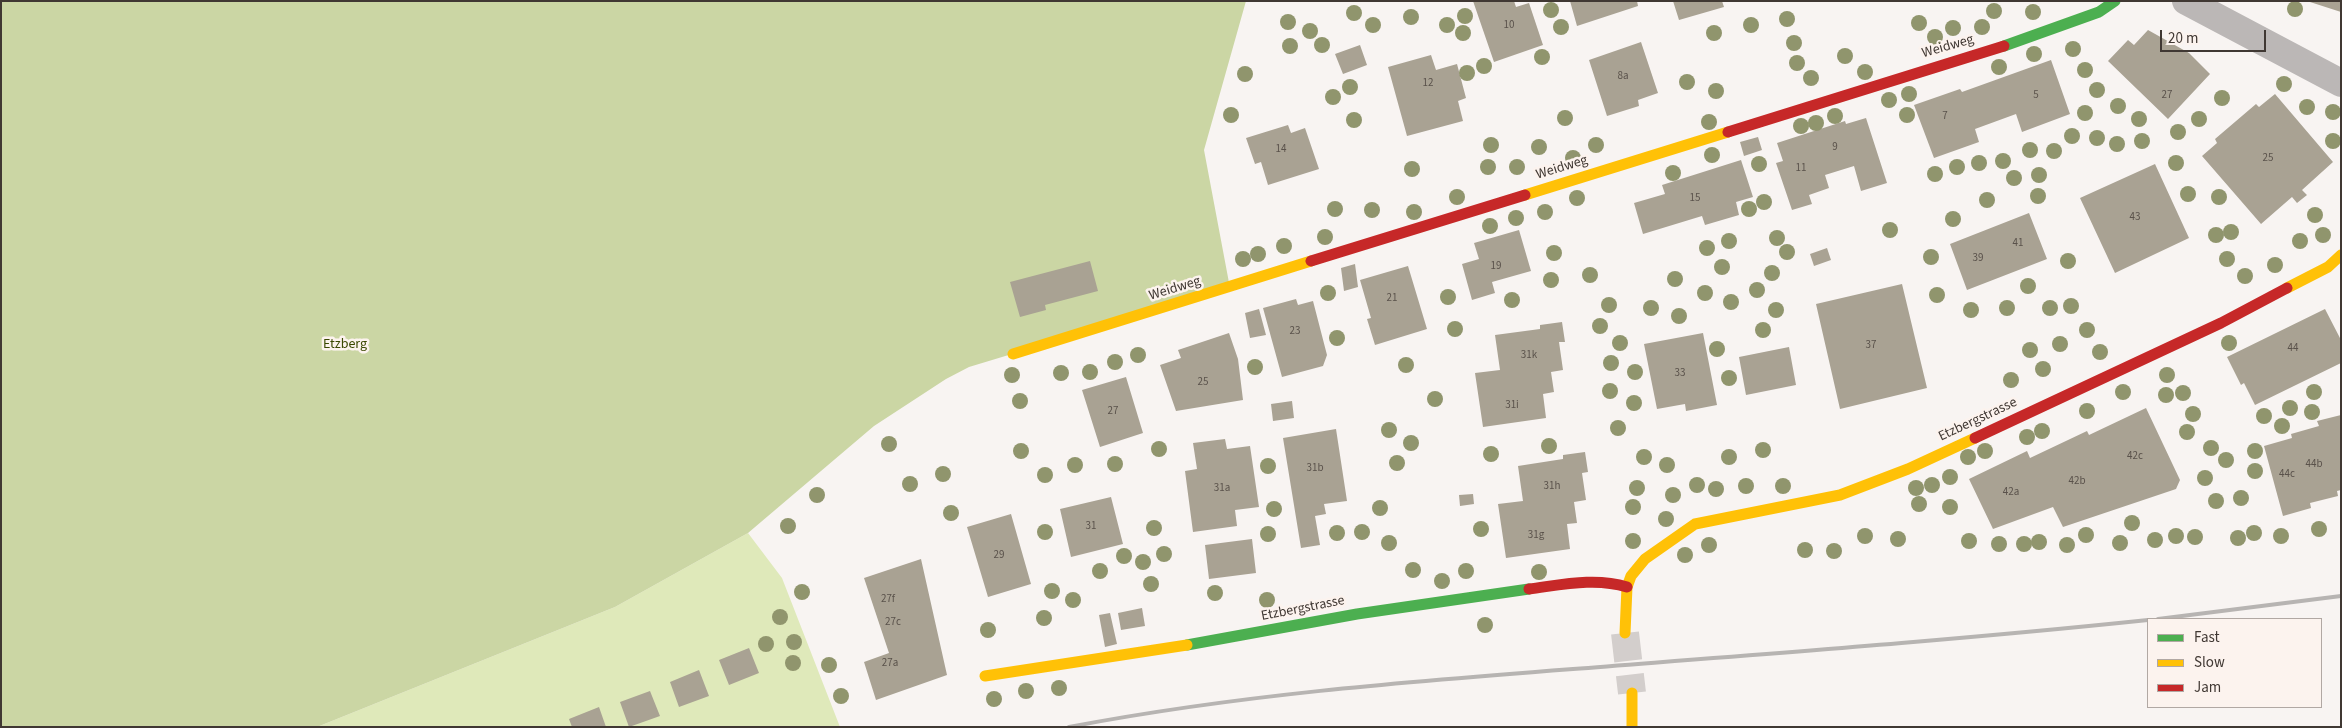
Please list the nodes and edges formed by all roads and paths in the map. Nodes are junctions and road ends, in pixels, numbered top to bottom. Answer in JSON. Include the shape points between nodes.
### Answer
{"nodes":[{"id":1,"x":2116,"y":1,"type":"edge"},
{"id":2,"x":2186,"y":1,"type":"edge"},
{"id":3,"x":2341,"y":83,"type":"edge"},
{"id":4,"x":2341,"y":255,"type":"edge"},
{"id":5,"x":1013,"y":354,"type":"dead end"},
{"id":6,"x":1627,"y":587,"type":"junction"},
{"id":7,"x":1625,"y":633,"type":"tunnel mouth"},
{"id":8,"x":985,"y":676,"type":"dead end"},
{"id":9,"x":1632,"y":693,"type":"tunnel mouth"},
{"id":10,"x":1632,"y":727,"type":"edge"}],
"edges":[{"from":1,"to":5,"type":"street","name":"Weidweg","via":[[2100,12],[1997,48]]},
{"from":2,"to":3,"type":"street"},
{"from":4,"to":6,"type":"street","name":"Etzbergstrasse","via":[[2328,267],[2221,323],[1908,469],[1840,495],[1695,524],[1645,559],[1631,576]]},
{"from":6,"to":7,"type":"street","name":"Etzbergstrasse"},
{"from":6,"to":8,"type":"street","name":"Etzbergstrasse","via":[[1611,582],[1574,583],[1357,614],[1215,641]]},
{"from":9,"to":10,"type":"street"}]}
